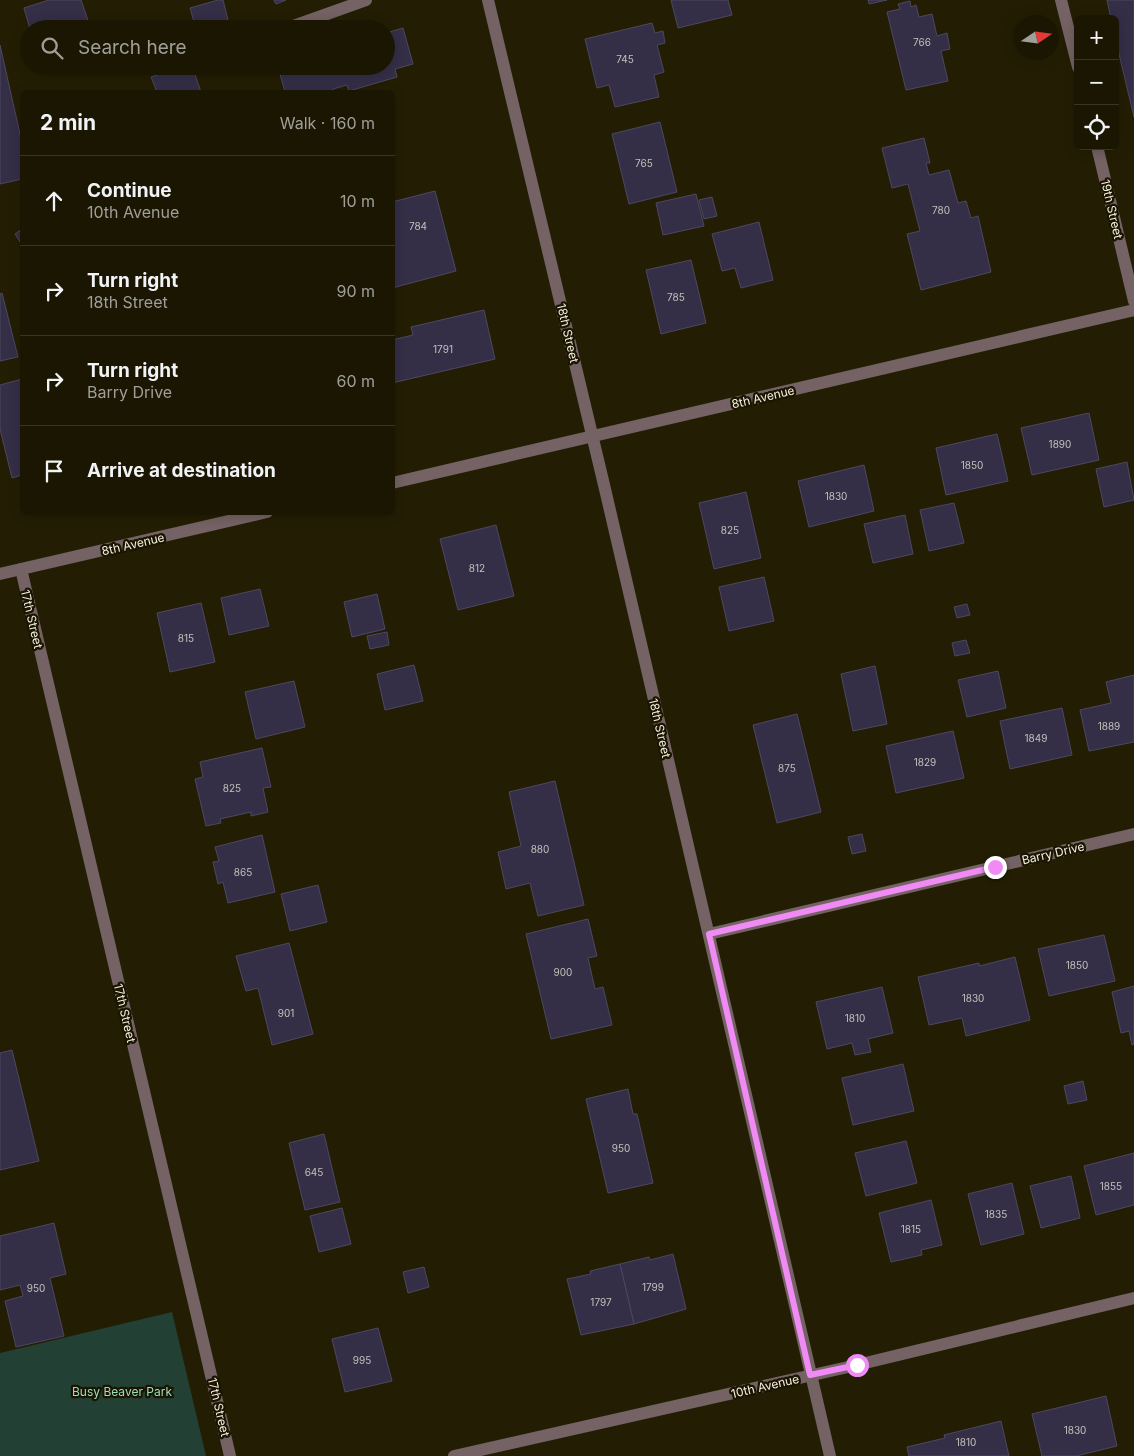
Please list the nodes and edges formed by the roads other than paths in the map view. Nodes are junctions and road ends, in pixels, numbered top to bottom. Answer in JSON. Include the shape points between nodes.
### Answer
{"nodes":[{"id":1,"x":366,"y":0,"type":"edge"},
{"id":2,"x":488,"y":0,"type":"edge"},
{"id":3,"x":1061,"y":0,"type":"edge"},
{"id":4,"x":310,"y":20,"type":"edge"},
{"id":5,"x":1076,"y":60,"type":"edge"},
{"id":6,"x":1098,"y":150,"type":"edge"},
{"id":7,"x":1134,"y":301,"type":"edge"},
{"id":8,"x":1134,"y":310,"type":"edge"},
{"id":9,"x":592,"y":436,"type":"junction"},
{"id":10,"x":395,"y":482,"type":"edge"},
{"id":11,"x":254,"y":515,"type":"edge"},
{"id":12,"x":21,"y":570,"type":"junction"},
{"id":13,"x":0,"y":574,"type":"edge"},
{"id":14,"x":1134,"y":834,"type":"edge"},
{"id":15,"x":709,"y":934,"type":"junction"},
{"id":16,"x":1134,"y":1298,"type":"edge"},
{"id":17,"x":810,"y":1375,"type":"junction"},
{"id":18,"x":230,"y":1456,"type":"edge"},
{"id":19,"x":454,"y":1456,"type":"edge"},
{"id":20,"x":830,"y":1456,"type":"edge"}],
"edges":[{"from":1,"to":4,"type":"street"},
{"from":2,"to":9,"type":"street","name":"18th Street"},
{"from":3,"to":5,"type":"street"},
{"from":6,"to":7,"type":"street","name":"19th Street"},
{"from":8,"to":9,"type":"street","name":"8th Avenue"},
{"from":9,"to":10,"type":"street","name":"8th Avenue"},
{"from":9,"to":15,"type":"street","name":"18th Street"},
{"from":11,"to":12,"type":"street","name":"8th Avenue"},
{"from":12,"to":13,"type":"street","name":"8th Avenue"},
{"from":12,"to":18,"type":"street","name":"17th Street"},
{"from":14,"to":15,"type":"street","name":"Barry Drive"},
{"from":15,"to":17,"type":"street","name":"18th Street"},
{"from":16,"to":17,"type":"street","name":"10th Avenue"},
{"from":17,"to":19,"type":"street","name":"10th Avenue"},
{"from":17,"to":20,"type":"street","name":"18th Street"}]}
